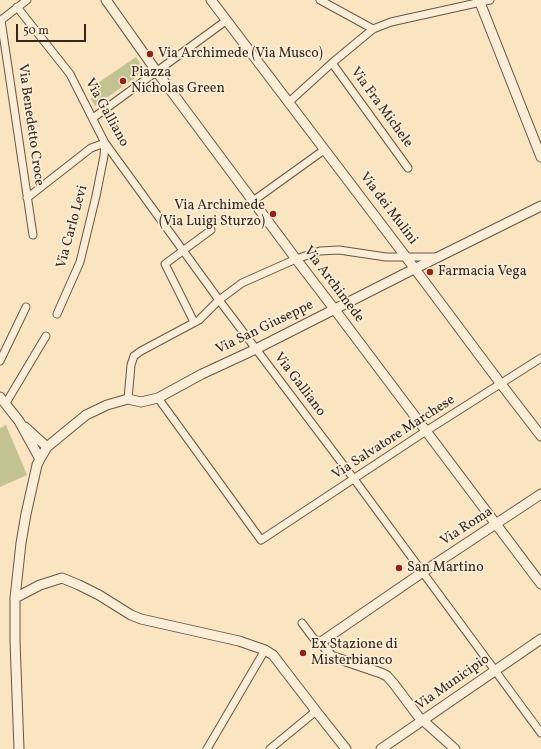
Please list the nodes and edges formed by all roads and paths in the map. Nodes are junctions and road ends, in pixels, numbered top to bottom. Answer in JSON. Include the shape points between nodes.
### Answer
{"nodes":[{"id":1,"x":27,"y":0,"type":"edge"},
{"id":2,"x":106,"y":0,"type":"edge"},
{"id":3,"x":211,"y":0,"type":"edge"},
{"id":4,"x":320,"y":0,"type":"edge"},
{"id":5,"x":490,"y":0,"type":"edge"},
{"id":6,"x":479,"y":1,"type":"edge"},
{"id":7,"x":17,"y":7,"type":"junction"},
{"id":8,"x":1,"y":20,"type":"edge"},
{"id":9,"x":227,"y":20,"type":"junction"},
{"id":10,"x":373,"y":29,"type":"junction"},
{"id":11,"x":332,"y":63,"type":"junction"},
{"id":12,"x":157,"y":72,"type":"junction"},
{"id":13,"x":289,"y":102,"type":"junction"},
{"id":14,"x":93,"y":118,"type":"junction"},
{"id":15,"x":105,"y":143,"type":"junction"},
{"id":16,"x":324,"y":150,"type":"junction"},
{"id":17,"x":541,"y":157,"type":"edge"},
{"id":18,"x":408,"y":168,"type":"dead end"},
{"id":19,"x":27,"y":198,"type":"junction"},
{"id":20,"x":253,"y":201,"type":"junction"},
{"id":21,"x":540,"y":209,"type":"edge"},
{"id":22,"x":211,"y":230,"type":"dead end"},
{"id":23,"x":33,"y":235,"type":"dead end"},
{"id":24,"x":183,"y":250,"type":"junction"},
{"id":25,"x":406,"y":257,"type":"junction"},
{"id":26,"x":439,"y":257,"type":"junction"},
{"id":27,"x":296,"y":259,"type":"junction"},
{"id":28,"x":415,"y":269,"type":"junction"},
{"id":29,"x":219,"y":300,"type":"junction"},
{"id":30,"x":26,"y":307,"type":"dead end"},
{"id":31,"x":335,"y":310,"type":"junction"},
{"id":32,"x":57,"y":314,"type":"dead end"},
{"id":33,"x":194,"y":322,"type":"junction"},
{"id":34,"x":46,"y":336,"type":"dead end"},
{"id":35,"x":256,"y":349,"type":"junction"},
{"id":36,"x":541,"y":358,"type":"edge"},
{"id":37,"x":0,"y":361,"type":"edge"},
{"id":38,"x":501,"y":384,"type":"junction"},
{"id":39,"x":158,"y":398,"type":"junction"},
{"id":40,"x":128,"y":399,"type":"junction"},
{"id":41,"x":3,"y":400,"type":"edge"},
{"id":42,"x":19,"y":421,"type":"junction"},
{"id":43,"x":426,"y":431,"type":"junction"},
{"id":44,"x":541,"y":436,"type":"edge"},
{"id":45,"x":47,"y":447,"type":"junction"},
{"id":46,"x":40,"y":458,"type":"junction"},
{"id":47,"x":354,"y":479,"type":"junction"},
{"id":48,"x":541,"y":494,"type":"edge"},
{"id":49,"x":496,"y":524,"type":"junction"},
{"id":50,"x":422,"y":572,"type":"junction"},
{"id":51,"x":541,"y":584,"type":"edge"},
{"id":52,"x":15,"y":598,"type":"junction"},
{"id":53,"x":302,"y":623,"type":"dead end"},
{"id":54,"x":325,"y":639,"type":"junction"},
{"id":55,"x":541,"y":639,"type":"edge"},
{"id":56,"x":265,"y":650,"type":"junction"},
{"id":57,"x":495,"y":671,"type":"junction"},
{"id":58,"x":316,"y":711,"type":"junction"},
{"id":59,"x":423,"y":721,"type":"junction"},
{"id":60,"x":541,"y":733,"type":"edge"},
{"id":61,"x":19,"y":749,"type":"edge"},
{"id":62,"x":207,"y":749,"type":"edge"},
{"id":63,"x":270,"y":749,"type":"edge"},
{"id":64,"x":346,"y":749,"type":"edge"},
{"id":65,"x":381,"y":749,"type":"edge"},
{"id":66,"x":455,"y":749,"type":"edge"}],
"edges":[{"from":1,"to":7,"type":"street"},
{"from":2,"to":12,"type":"street","name":"Via Archimede"},
{"from":3,"to":9,"type":"street","name":"Via dei Mulini"},
{"from":4,"to":10,"type":"street"},
{"from":5,"to":6,"type":"street"},
{"from":6,"to":10,"type":"street","via":[[391,22]]},
{"from":6,"to":17,"type":"street"},
{"from":7,"to":8,"type":"street"},
{"from":7,"to":14,"type":"street","name":"Via Galliano","via":[[70,74]]},
{"from":8,"to":19,"type":"street","name":"Via Benedetto Croce"},
{"from":9,"to":12,"type":"street"},
{"from":9,"to":13,"type":"street","name":"Via dei Mulini"},
{"from":10,"to":11,"type":"street"},
{"from":11,"to":13,"type":"street"},
{"from":11,"to":18,"type":"street","name":"Via Fra Michele"},
{"from":12,"to":14,"type":"street"},
{"from":12,"to":20,"type":"street","name":"Via Archimede"},
{"from":13,"to":16,"type":"street","name":"Via dei Mulini"},
{"from":14,"to":15,"type":"street","name":"Via Galliano"},
{"from":15,"to":19,"type":"street","via":[[91,148]]},
{"from":15,"to":24,"type":"street","name":"Via Galliano"},
{"from":15,"to":32,"type":"street","name":"Via Carlo Levi","via":[[96,196],[80,262]]},
{"from":16,"to":20,"type":"street"},
{"from":16,"to":25,"type":"street","name":"Via dei Mulini"},
{"from":19,"to":23,"type":"street","name":"Via Benedetto Croce"},
{"from":20,"to":27,"type":"street","name":"Via Archimede"},
{"from":21,"to":26,"type":"street","name":"Via San Giuseppe"},
{"from":22,"to":24,"type":"street"},
{"from":24,"to":29,"type":"street","name":"Via Galliano"},
{"from":24,"to":33,"type":"street","via":[[165,264]]},
{"from":25,"to":26,"type":"street"},
{"from":25,"to":27,"type":"street","via":[[386,257],[339,250],[320,251]]},
{"from":25,"to":28,"type":"street","name":"Via dei Mulini"},
{"from":26,"to":28,"type":"street","name":"Via San Giuseppe"},
{"from":27,"to":29,"type":"street","via":[[242,283]]},
{"from":27,"to":31,"type":"street","name":"Via Archimede"},
{"from":28,"to":31,"type":"street","name":"Via San Giuseppe"},
{"from":28,"to":38,"type":"street","name":"Via dei Mulini"},
{"from":29,"to":33,"type":"street"},
{"from":29,"to":35,"type":"street","name":"Via Galliano"},
{"from":30,"to":37,"type":"street"},
{"from":31,"to":35,"type":"street","name":"Via San Giuseppe"},
{"from":31,"to":43,"type":"street","name":"Via Archimede"},
{"from":33,"to":40,"type":"street","via":[[134,356]]},
{"from":34,"to":41,"type":"street"},
{"from":35,"to":39,"type":"street","name":"Via San Giuseppe"},
{"from":35,"to":47,"type":"street","name":"Via Galliano"},
{"from":36,"to":38,"type":"street","name":"Via Salvatore Marchese"},
{"from":38,"to":43,"type":"street","name":"Via Salvatore Marchese"},
{"from":38,"to":44,"type":"street","name":"Via dei Mulini"},
{"from":39,"to":40,"type":"street","name":"Via San Giuseppe","via":[[141,402]]},
{"from":39,"to":47,"type":"street","name":"Via Salvatore Marchese","via":[[261,540]]},
{"from":40,"to":45,"type":"street","via":[[86,415]]},
{"from":41,"to":42,"type":"street"},
{"from":42,"to":45,"type":"street"},
{"from":42,"to":46,"type":"street"},
{"from":43,"to":47,"type":"street","name":"Via Salvatore Marchese"},
{"from":43,"to":49,"type":"street","name":"Via Archimede"},
{"from":45,"to":46,"type":"street"},
{"from":46,"to":52,"type":"street","via":[[25,520]]},
{"from":47,"to":50,"type":"street","name":"Via Galliano"},
{"from":48,"to":49,"type":"street","name":"Via Roma"},
{"from":49,"to":50,"type":"street","name":"Via Roma"},
{"from":49,"to":51,"type":"street","name":"Via Archimede"},
{"from":50,"to":54,"type":"street","name":"Via Roma"},
{"from":50,"to":57,"type":"street","name":"Via Galliano"},
{"from":52,"to":56,"type":"street","via":[[40,585],[62,578],[142,619]]},
{"from":52,"to":61,"type":"street"},
{"from":53,"to":54,"type":"street","via":[[314,638]]},
{"from":54,"to":59,"type":"street","via":[[331,656],[388,676]]},
{"from":55,"to":57,"type":"street","name":"Via Municipio"},
{"from":56,"to":58,"type":"street","via":[[273,655]]},
{"from":56,"to":62,"type":"street"},
{"from":57,"to":59,"type":"street","name":"Via Municipio"},
{"from":57,"to":60,"type":"street","name":"Via Galliano"},
{"from":58,"to":63,"type":"street"},
{"from":58,"to":64,"type":"street"},
{"from":59,"to":65,"type":"street","name":"Via Municipio"},
{"from":59,"to":66,"type":"street"}]}
